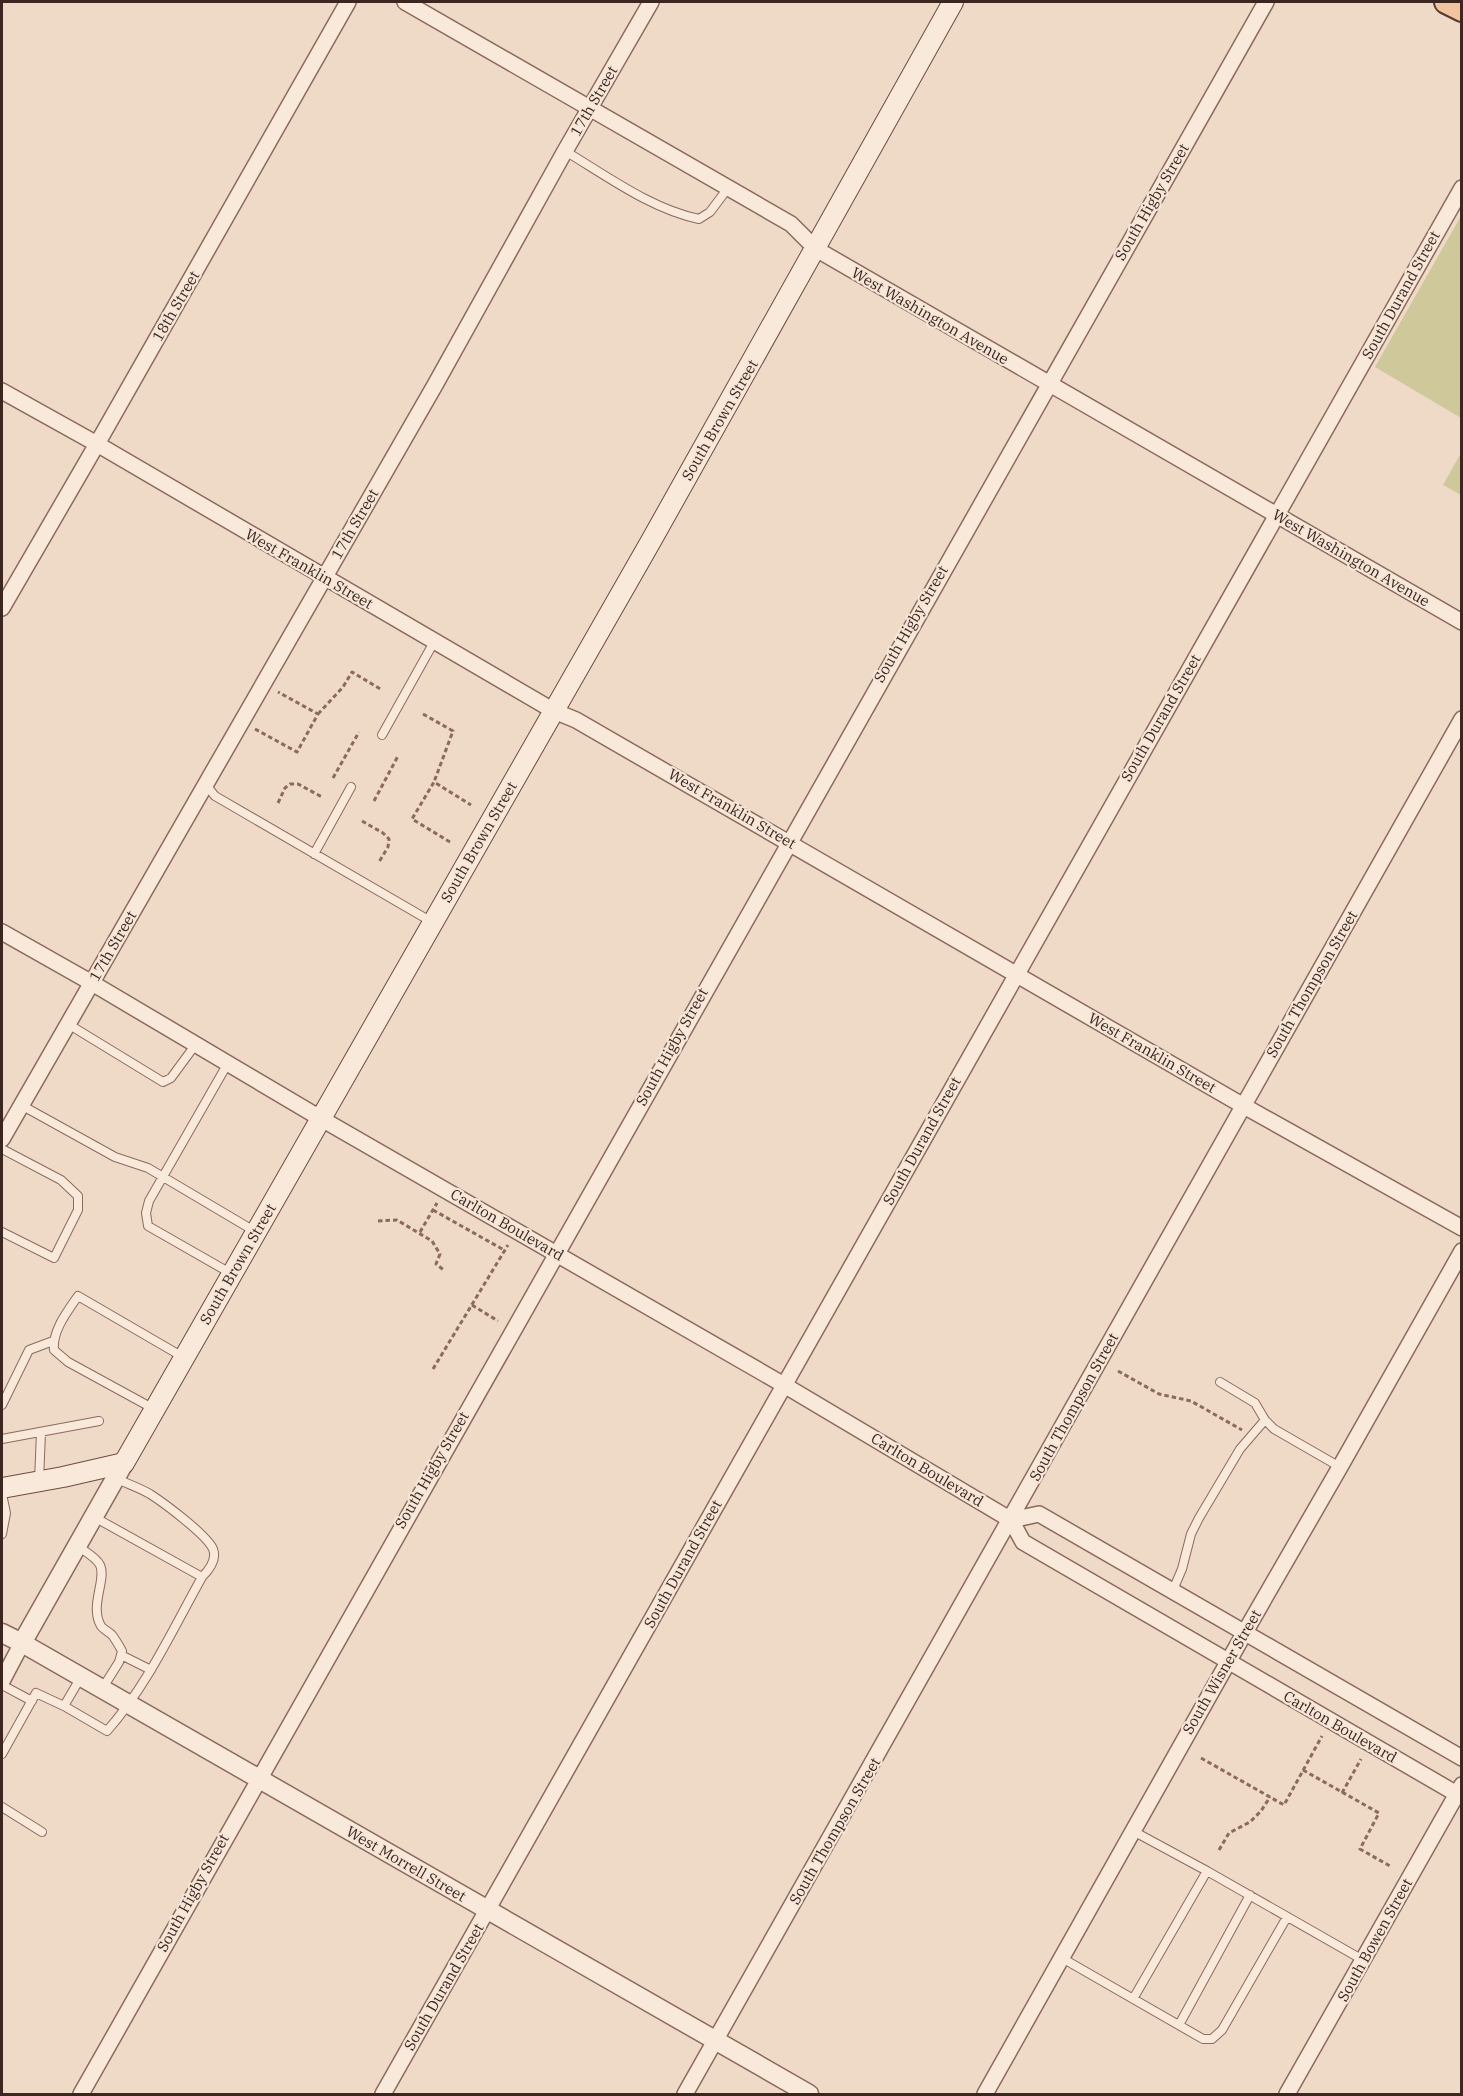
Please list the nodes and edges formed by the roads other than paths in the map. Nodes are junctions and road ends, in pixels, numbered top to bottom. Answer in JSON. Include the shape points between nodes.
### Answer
{"nodes":[{"id":1,"x":348,"y":2,"type":"edge"},
{"id":2,"x":405,"y":2,"type":"edge"},
{"id":3,"x":651,"y":2,"type":"edge"},
{"id":4,"x":953,"y":2,"type":"edge"},
{"id":5,"x":1266,"y":2,"type":"edge"},
{"id":6,"x":1446,"y":2,"type":"edge"},
{"id":7,"x":1461,"y":10,"type":"edge"},
{"id":8,"x":591,"y":107,"type":"junction"},
{"id":9,"x":565,"y":151,"type":"junction"},
{"id":10,"x":728,"y":188,"type":"junction"},
{"id":11,"x":1461,"y":188,"type":"edge"},
{"id":12,"x":816,"y":249,"type":"junction"},
{"id":13,"x":1048,"y":384,"type":"junction"},
{"id":14,"x":2,"y":391,"type":"edge"},
{"id":15,"x":97,"y":444,"type":"junction"},
{"id":16,"x":1277,"y":516,"type":"junction"},
{"id":17,"x":324,"y":578,"type":"junction"},
{"id":18,"x":2,"y":608,"type":"edge"},
{"id":19,"x":1461,"y":622,"type":"edge"},
{"id":20,"x":434,"y":642,"type":"junction"},
{"id":21,"x":554,"y":711,"type":"junction"},
{"id":22,"x":1461,"y":719,"type":"edge"},
{"id":23,"x":382,"y":735,"type":"dead end"},
{"id":24,"x":206,"y":785,"type":"junction"},
{"id":25,"x":351,"y":787,"type":"dead end"},
{"id":26,"x":788,"y":841,"type":"junction"},
{"id":27,"x":314,"y":854,"type":"junction"},
{"id":28,"x":433,"y":923,"type":"junction"},
{"id":29,"x":2,"y":932,"type":"edge"},
{"id":30,"x":1017,"y":973,"type":"junction"},
{"id":31,"x":92,"y":983,"type":"junction"},
{"id":32,"x":68,"y":1024,"type":"junction"},
{"id":33,"x":196,"y":1044,"type":"junction"},
{"id":34,"x":228,"y":1063,"type":"junction"},
{"id":35,"x":21,"y":1105,"type":"junction"},
{"id":36,"x":1242,"y":1105,"type":"junction"},
{"id":37,"x":321,"y":1119,"type":"junction"},
{"id":38,"x":2,"y":1139,"type":"edge"},
{"id":39,"x":2,"y":1149,"type":"edge"},
{"id":40,"x":164,"y":1177,"type":"junction"},
{"id":41,"x":1461,"y":1228,"type":"edge"},
{"id":42,"x":2,"y":1232,"type":"edge"},
{"id":43,"x":257,"y":1233,"type":"junction"},
{"id":44,"x":1461,"y":1251,"type":"edge"},
{"id":45,"x":556,"y":1253,"type":"junction"},
{"id":46,"x":232,"y":1275,"type":"junction"},
{"id":47,"x":53,"y":1341,"type":"junction"},
{"id":48,"x":184,"y":1358,"type":"junction"},
{"id":49,"x":1220,"y":1382,"type":"dead end"},
{"id":50,"x":784,"y":1385,"type":"junction"},
{"id":51,"x":2,"y":1405,"type":"edge"},
{"id":52,"x":154,"y":1409,"type":"junction"},
{"id":53,"x":99,"y":1420,"type":"dead end"},
{"id":54,"x":1265,"y":1420,"type":"junction"},
{"id":55,"x":41,"y":1432,"type":"junction"},
{"id":56,"x":2,"y":1439,"type":"edge"},
{"id":57,"x":1340,"y":1467,"type":"junction"},
{"id":58,"x":119,"y":1470,"type":"junction"},
{"id":59,"x":39,"y":1481,"type":"junction"},
{"id":60,"x":2,"y":1488,"type":"edge"},
{"id":61,"x":2,"y":1494,"type":"edge"},
{"id":62,"x":93,"y":1516,"type":"junction"},
{"id":63,"x":1011,"y":1520,"type":"junction"},
{"id":64,"x":2,"y":1534,"type":"edge"},
{"id":65,"x":77,"y":1545,"type":"junction"},
{"id":66,"x":202,"y":1577,"type":"junction"},
{"id":67,"x":1173,"y":1590,"type":"junction"},
{"id":68,"x":1245,"y":1632,"type":"junction"},
{"id":69,"x":2,"y":1633,"type":"edge"},
{"id":70,"x":22,"y":1643,"type":"junction"},
{"id":71,"x":121,"y":1655,"type":"junction"},
{"id":72,"x":1228,"y":1662,"type":"junction"},
{"id":73,"x":151,"y":1670,"type":"junction"},
{"id":74,"x":81,"y":1677,"type":"junction"},
{"id":75,"x":2,"y":1683,"type":"edge"},
{"id":76,"x":102,"y":1690,"type":"junction"},
{"id":77,"x":32,"y":1701,"type":"junction"},
{"id":78,"x":129,"y":1705,"type":"junction"},
{"id":79,"x":64,"y":1706,"type":"junction"},
{"id":80,"x":2,"y":1754,"type":"edge"},
{"id":81,"x":1461,"y":1758,"type":"edge"},
{"id":82,"x":257,"y":1779,"type":"junction"},
{"id":83,"x":1460,"y":1792,"type":"edge"},
{"id":84,"x":2,"y":1807,"type":"edge"},
{"id":85,"x":1133,"y":1831,"type":"junction"},
{"id":86,"x":42,"y":1832,"type":"dead end"},
{"id":87,"x":1207,"y":1871,"type":"junction"},
{"id":88,"x":1250,"y":1895,"type":"junction"},
{"id":89,"x":488,"y":1911,"type":"junction"},
{"id":90,"x":1287,"y":1917,"type":"junction"},
{"id":91,"x":1062,"y":1958,"type":"junction"},
{"id":92,"x":1363,"y":1960,"type":"junction"},
{"id":93,"x":1133,"y":1999,"type":"junction"},
{"id":94,"x":1179,"y":2025,"type":"junction"},
{"id":95,"x":716,"y":2040,"type":"junction"},
{"id":96,"x":81,"y":2094,"type":"edge"},
{"id":97,"x":383,"y":2094,"type":"edge"},
{"id":98,"x":685,"y":2094,"type":"edge"},
{"id":99,"x":809,"y":2094,"type":"edge"},
{"id":100,"x":986,"y":2094,"type":"edge"},
{"id":101,"x":1287,"y":2094,"type":"edge"}],
"edges":[{"from":1,"to":15,"type":"street","name":"18th Street"},
{"from":2,"to":8,"type":"street","name":"West Washington Avenue"},
{"from":3,"to":8,"type":"street","name":"17th Street"},
{"from":4,"to":12,"type":"main road","name":"South Brown Street"},
{"from":5,"to":13,"type":"street","name":"South Higby Street"},
{"from":6,"to":7,"type":"main road"},
{"from":8,"to":9,"type":"street","name":"17th Street"},
{"from":8,"to":10,"type":"street","name":"West Washington Avenue"},
{"from":9,"to":10,"type":"lane","via":[[680,215],[699,219],[710,212]]},
{"from":9,"to":17,"type":"street","name":"17th Street"},
{"from":10,"to":12,"type":"street","name":"West Washington Avenue","via":[[792,224]]},
{"from":11,"to":16,"type":"street","name":"South Durand Street"},
{"from":12,"to":13,"type":"street","name":"West Washington Avenue"},
{"from":12,"to":21,"type":"main road","name":"South Brown Street"},
{"from":13,"to":16,"type":"street","name":"West Washington Avenue"},
{"from":13,"to":26,"type":"street","name":"South Higby Street"},
{"from":14,"to":15,"type":"street","name":"West Franklin Street"},
{"from":15,"to":17,"type":"street","name":"West Franklin Street"},
{"from":15,"to":18,"type":"street","name":"18th Street"},
{"from":16,"to":19,"type":"street","name":"West Washington Avenue"},
{"from":16,"to":30,"type":"street","name":"South Durand Street"},
{"from":17,"to":20,"type":"street","name":"West Franklin Street"},
{"from":17,"to":24,"type":"street","name":"17th Street"},
{"from":20,"to":21,"type":"street","name":"West Franklin Street"},
{"from":20,"to":23,"type":"lane"},
{"from":21,"to":26,"type":"street","name":"West Franklin Street"},
{"from":21,"to":28,"type":"main road","name":"South Brown Street"},
{"from":22,"to":36,"type":"street","name":"South Thompson Street"},
{"from":24,"to":27,"type":"lane","via":[[215,796]]},
{"from":24,"to":31,"type":"street","name":"17th Street"},
{"from":25,"to":27,"type":"lane"},
{"from":26,"to":30,"type":"street","name":"West Franklin Street"},
{"from":26,"to":45,"type":"street","name":"South Higby Street"},
{"from":27,"to":28,"type":"lane"},
{"from":28,"to":37,"type":"main road","name":"South Brown Street"},
{"from":29,"to":31,"type":"street","name":"Carlton Boulevard"},
{"from":30,"to":36,"type":"street","name":"West Franklin Street"},
{"from":30,"to":50,"type":"street","name":"South Durand Street"},
{"from":31,"to":32,"type":"street","name":"17th Street"},
{"from":31,"to":33,"type":"street","name":"Carlton Boulevard"},
{"from":32,"to":33,"type":"lane","via":[[163,1082],[171,1078]]},
{"from":32,"to":35,"type":"street","name":"17th Street"},
{"from":33,"to":34,"type":"street","name":"Carlton Boulevard"},
{"from":34,"to":37,"type":"street","name":"Carlton Boulevard"},
{"from":34,"to":40,"type":"lane"},
{"from":35,"to":38,"type":"street","name":"17th Street"},
{"from":35,"to":40,"type":"lane","via":[[115,1157]]},
{"from":36,"to":41,"type":"street","name":"West Franklin Street"},
{"from":36,"to":63,"type":"street","name":"South Thompson Street"},
{"from":37,"to":43,"type":"main road","name":"South Brown Street"},
{"from":37,"to":45,"type":"street","name":"Carlton Boulevard"},
{"from":39,"to":42,"type":"lane","via":[[61,1180],[78,1196],[78,1210],[54,1258]]},
{"from":40,"to":43,"type":"lane"},
{"from":40,"to":46,"type":"lane","via":[[149,1202],[148,1226]]},
{"from":43,"to":46,"type":"main road","name":"South Brown Street"},
{"from":44,"to":57,"type":"street","name":"South Wisner Street"},
{"from":45,"to":50,"type":"street","name":"Carlton Boulevard"},
{"from":45,"to":82,"type":"street","name":"South Higby Street"},
{"from":46,"to":48,"type":"main road","name":"South Brown Street"},
{"from":47,"to":48,"type":"lane","via":[[78,1296]]},
{"from":47,"to":51,"type":"lane","via":[[29,1350]]},
{"from":47,"to":52,"type":"lane","via":[[54,1350],[68,1362]]},
{"from":48,"to":52,"type":"main road","name":"South Brown Street"},
{"from":49,"to":54,"type":"lane","via":[[1256,1403]]},
{"from":50,"to":63,"type":"street","name":"Carlton Boulevard"},
{"from":50,"to":89,"type":"street","name":"South Durand Street"},
{"from":52,"to":58,"type":"main road","name":"South Brown Street"},
{"from":53,"to":55,"type":"lane"},
{"from":54,"to":57,"type":"lane"},
{"from":54,"to":67,"type":"lane","via":[[1239,1449],[1199,1518]]},
{"from":55,"to":56,"type":"lane"},
{"from":55,"to":59,"type":"lane"},
{"from":57,"to":68,"type":"street","name":"South Wisner Street"},
{"from":58,"to":59,"type":"main road"},
{"from":58,"to":62,"type":"street","name":"South Brown Street"},
{"from":58,"to":66,"type":"lane","via":[[206,1538],[214,1558]]},
{"from":59,"to":60,"type":"main road"},
{"from":61,"to":64,"type":"lane","via":[[6,1514]]},
{"from":62,"to":65,"type":"street","name":"South Brown Street"},
{"from":62,"to":66,"type":"lane"},
{"from":63,"to":67,"type":"street","via":[[1038,1514]]},
{"from":63,"to":72,"type":"street","name":"Carlton Boulevard","via":[[1023,1542]]},
{"from":63,"to":95,"type":"street","name":"South Thompson Street"},
{"from":65,"to":70,"type":"street","name":"South Brown Street"},
{"from":65,"to":71,"type":"lane","via":[[101,1567],[97,1611],[101,1626],[112,1635]]},
{"from":66,"to":73,"type":"lane"},
{"from":67,"to":68,"type":"street"},
{"from":68,"to":72,"type":"street","name":"South Wisner Street"},
{"from":68,"to":81,"type":"street"},
{"from":69,"to":70,"type":"street","name":"West Morrell Street"},
{"from":70,"to":74,"type":"street","name":"West Morrell Street"},
{"from":70,"to":75,"type":"street","name":"South Brown Street"},
{"from":71,"to":73,"type":"lane"},
{"from":71,"to":76,"type":"lane"},
{"from":72,"to":83,"type":"street","name":"Carlton Boulevard"},
{"from":72,"to":85,"type":"street","name":"South Wisner Street"},
{"from":73,"to":78,"type":"lane"},
{"from":74,"to":76,"type":"street","name":"West Morrell Street"},
{"from":74,"to":79,"type":"lane"},
{"from":75,"to":77,"type":"lane"},
{"from":76,"to":78,"type":"street","name":"West Morrell Street"},
{"from":77,"to":79,"type":"lane","via":[[36,1693]]},
{"from":77,"to":80,"type":"lane"},
{"from":78,"to":79,"type":"lane","via":[[107,1731]]},
{"from":78,"to":82,"type":"street","name":"West Morrell Street"},
{"from":82,"to":89,"type":"street","name":"West Morrell Street"},
{"from":82,"to":96,"type":"street","name":"South Higby Street"},
{"from":83,"to":92,"type":"street","name":"South Bowen Street"},
{"from":84,"to":86,"type":"lane"},
{"from":85,"to":87,"type":"lane"},
{"from":85,"to":91,"type":"street","name":"South Wisner Street"},
{"from":87,"to":88,"type":"lane"},
{"from":87,"to":93,"type":"lane"},
{"from":88,"to":90,"type":"lane"},
{"from":88,"to":94,"type":"lane"},
{"from":89,"to":95,"type":"street","name":"West Morrell Street"},
{"from":89,"to":97,"type":"street","name":"South Durand Street"},
{"from":90,"to":92,"type":"lane"},
{"from":90,"to":94,"type":"lane","via":[[1222,2030],[1212,2039],[1203,2039]]},
{"from":91,"to":93,"type":"lane"},
{"from":91,"to":100,"type":"street","name":"South Wisner Street"},
{"from":92,"to":101,"type":"street","name":"South Bowen Street"},
{"from":93,"to":94,"type":"lane"},
{"from":95,"to":98,"type":"street","name":"South Thompson Street"},
{"from":95,"to":99,"type":"street","name":"West Morrell Street"}]}
